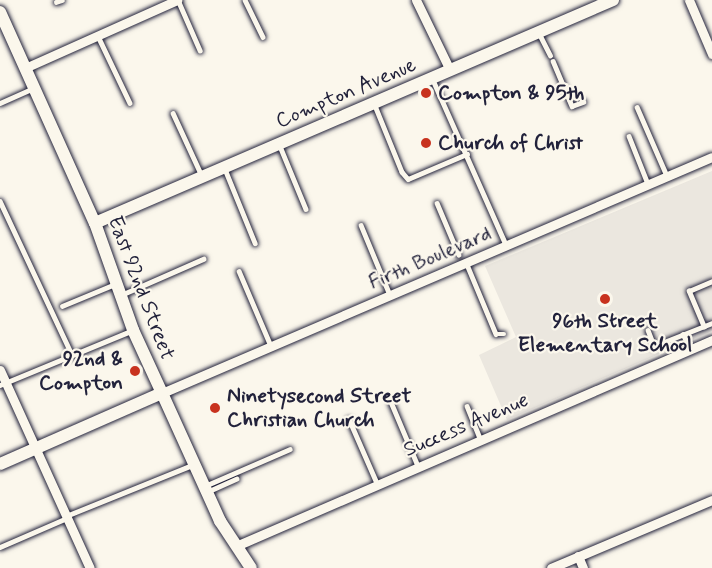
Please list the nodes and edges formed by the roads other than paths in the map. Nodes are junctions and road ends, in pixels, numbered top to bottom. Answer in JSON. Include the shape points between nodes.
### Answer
{"nodes":[{"id":1,"x":62,"y":0,"type":"edge"},
{"id":2,"x":177,"y":0,"type":"edge"},
{"id":3,"x":245,"y":0,"type":"edge"},
{"id":4,"x":416,"y":0,"type":"edge"},
{"id":5,"x":614,"y":0,"type":"edge"},
{"id":6,"x":689,"y":0,"type":"edge"},
{"id":7,"x":56,"y":2,"type":"dead end"},
{"id":8,"x":0,"y":16,"type":"edge"},
{"id":9,"x":539,"y":32,"type":"junction"},
{"id":10,"x":98,"y":36,"type":"junction"},
{"id":11,"x":263,"y":37,"type":"dead end"},
{"id":12,"x":200,"y":50,"type":"dead end"},
{"id":13,"x":712,"y":54,"type":"edge"},
{"id":14,"x":550,"y":55,"type":"dead end"},
{"id":15,"x":553,"y":61,"type":"dead end"},
{"id":16,"x":25,"y":68,"type":"junction"},
{"id":17,"x":450,"y":70,"type":"junction"},
{"id":18,"x":432,"y":78,"type":"junction"},
{"id":19,"x":34,"y":88,"type":"junction"},
{"id":20,"x":583,"y":102,"type":"dead end"},
{"id":21,"x":0,"y":103,"type":"edge"},
{"id":22,"x":130,"y":103,"type":"dead end"},
{"id":23,"x":374,"y":103,"type":"junction"},
{"id":24,"x":637,"y":107,"type":"dead end"},
{"id":25,"x":173,"y":113,"type":"dead end"},
{"id":26,"x":628,"y":136,"type":"dead end"},
{"id":27,"x":279,"y":143,"type":"junction"},
{"id":28,"x":467,"y":154,"type":"junction"},
{"id":29,"x":712,"y":157,"type":"edge"},
{"id":30,"x":224,"y":166,"type":"junction"},
{"id":31,"x":202,"y":176,"type":"junction"},
{"id":32,"x":667,"y":176,"type":"junction"},
{"id":33,"x":648,"y":184,"type":"junction"},
{"id":34,"x":0,"y":201,"type":"edge"},
{"id":35,"x":437,"y":203,"type":"dead end"},
{"id":36,"x":306,"y":209,"type":"dead end"},
{"id":37,"x":95,"y":223,"type":"junction"},
{"id":38,"x":360,"y":225,"type":"dead end"},
{"id":39,"x":255,"y":243,"type":"dead end"},
{"id":40,"x":506,"y":245,"type":"junction"},
{"id":41,"x":202,"y":259,"type":"dead end"},
{"id":42,"x":462,"y":260,"type":"junction"},
{"id":43,"x":239,"y":272,"type":"dead end"},
{"id":44,"x":712,"y":281,"type":"edge"},
{"id":45,"x":119,"y":289,"type":"junction"},
{"id":46,"x":390,"y":295,"type":"junction"},
{"id":47,"x":62,"y":306,"type":"dead end"},
{"id":48,"x":712,"y":323,"type":"edge"},
{"id":49,"x":704,"y":327,"type":"junction"},
{"id":50,"x":133,"y":330,"type":"junction"},
{"id":51,"x":648,"y":330,"type":"dead end"},
{"id":52,"x":504,"y":334,"type":"dead end"},
{"id":53,"x":683,"y":334,"type":"junction"},
{"id":54,"x":712,"y":340,"type":"edge"},
{"id":55,"x":271,"y":346,"type":"junction"},
{"id":56,"x":690,"y":348,"type":"junction"},
{"id":57,"x":72,"y":355,"type":"junction"},
{"id":58,"x":0,"y":370,"type":"edge"},
{"id":59,"x":3,"y":384,"type":"edge"},
{"id":60,"x":162,"y":393,"type":"junction"},
{"id":61,"x":391,"y":402,"type":"dead end"},
{"id":62,"x":467,"y":406,"type":"dead end"},
{"id":63,"x":349,"y":419,"type":"dead end"},
{"id":64,"x":480,"y":439,"type":"junction"},
{"id":65,"x":36,"y":448,"type":"junction"},
{"id":66,"x":290,"y":449,"type":"dead end"},
{"id":67,"x":0,"y":464,"type":"edge"},
{"id":68,"x":194,"y":464,"type":"junction"},
{"id":69,"x":418,"y":466,"type":"junction"},
{"id":70,"x":236,"y":479,"type":"dead end"},
{"id":71,"x":376,"y":483,"type":"junction"},
{"id":72,"x":205,"y":489,"type":"junction"},
{"id":73,"x":712,"y":500,"type":"edge"},
{"id":74,"x":67,"y":517,"type":"junction"},
{"id":75,"x":236,"y":546,"type":"junction"},
{"id":76,"x":0,"y":547,"type":"edge"},
{"id":77,"x":578,"y":556,"type":"junction"},
{"id":78,"x":90,"y":568,"type":"edge"},
{"id":79,"x":250,"y":568,"type":"edge"},
{"id":80,"x":550,"y":568,"type":"edge"},
{"id":81,"x":583,"y":568,"type":"edge"}],
"edges":[{"from":1,"to":7,"type":"lane"},
{"from":2,"to":10,"type":"street"},
{"from":2,"to":12,"type":"lane"},
{"from":3,"to":11,"type":"lane"},
{"from":4,"to":17,"type":"street"},
{"from":5,"to":9,"type":"main road","name":"Compton Avenue"},
{"from":6,"to":13,"type":"street"},
{"from":8,"to":16,"type":"main road","name":"East 92nd Street"},
{"from":9,"to":14,"type":"lane"},
{"from":9,"to":17,"type":"main road","name":"Compton Avenue"},
{"from":10,"to":16,"type":"street"},
{"from":10,"to":22,"type":"lane"},
{"from":15,"to":20,"type":"lane","via":[[572,106]]},
{"from":16,"to":19,"type":"main road","name":"East 92nd Street"},
{"from":17,"to":18,"type":"main road","name":"Compton Avenue"},
{"from":18,"to":23,"type":"main road","name":"Compton Avenue"},
{"from":18,"to":28,"type":"lane"},
{"from":19,"to":21,"type":"lane"},
{"from":19,"to":37,"type":"main road","name":"East 92nd Street"},
{"from":23,"to":27,"type":"main road","name":"Compton Avenue"},
{"from":23,"to":28,"type":"lane","via":[[408,179]]},
{"from":24,"to":32,"type":"lane"},
{"from":25,"to":31,"type":"lane"},
{"from":26,"to":33,"type":"lane"},
{"from":27,"to":30,"type":"main road","name":"Compton Avenue"},
{"from":27,"to":36,"type":"lane"},
{"from":28,"to":40,"type":"lane"},
{"from":29,"to":32,"type":"street","name":"Firth Boulevard"},
{"from":30,"to":31,"type":"main road","name":"Compton Avenue"},
{"from":30,"to":39,"type":"lane"},
{"from":31,"to":37,"type":"main road","name":"Compton Avenue"},
{"from":32,"to":33,"type":"street","name":"Firth Boulevard"},
{"from":33,"to":40,"type":"street","name":"Firth Boulevard"},
{"from":34,"to":57,"type":"lane"},
{"from":35,"to":42,"type":"lane"},
{"from":37,"to":45,"type":"main road","name":"East 92nd Street"},
{"from":38,"to":46,"type":"lane"},
{"from":40,"to":42,"type":"street","name":"Firth Boulevard"},
{"from":41,"to":45,"type":"lane"},
{"from":42,"to":46,"type":"street","name":"Firth Boulevard"},
{"from":42,"to":52,"type":"lane","via":[[496,334]]},
{"from":43,"to":55,"type":"lane"},
{"from":44,"to":49,"type":"lane","via":[[689,291]]},
{"from":45,"to":47,"type":"lane"},
{"from":45,"to":50,"type":"main road","name":"East 92nd Street"},
{"from":46,"to":55,"type":"street","name":"Firth Boulevard"},
{"from":48,"to":49,"type":"lane"},
{"from":49,"to":53,"type":"lane"},
{"from":50,"to":57,"type":"lane"},
{"from":50,"to":60,"type":"main road","name":"East 92nd Street"},
{"from":51,"to":53,"type":"lane","via":[[654,346]]},
{"from":53,"to":56,"type":"lane"},
{"from":54,"to":56,"type":"street","name":"Success Avenue"},
{"from":55,"to":60,"type":"street","name":"Firth Boulevard"},
{"from":56,"to":64,"type":"street","name":"Success Avenue"},
{"from":57,"to":59,"type":"lane"},
{"from":58,"to":59,"type":"street"},
{"from":59,"to":65,"type":"street"},
{"from":60,"to":65,"type":"main road"},
{"from":60,"to":68,"type":"main road","name":"East 92nd Street"},
{"from":61,"to":69,"type":"lane"},
{"from":62,"to":64,"type":"lane"},
{"from":63,"to":71,"type":"lane"},
{"from":64,"to":69,"type":"street","name":"Success Avenue"},
{"from":65,"to":67,"type":"main road"},
{"from":65,"to":74,"type":"street"},
{"from":66,"to":72,"type":"lane"},
{"from":68,"to":72,"type":"main road","name":"East 92nd Street"},
{"from":68,"to":74,"type":"lane"},
{"from":69,"to":71,"type":"street","name":"Success Avenue"},
{"from":70,"to":72,"type":"lane"},
{"from":71,"to":75,"type":"street","name":"Success Avenue"},
{"from":72,"to":75,"type":"main road","name":"East 92nd Street"},
{"from":73,"to":77,"type":"street"},
{"from":74,"to":76,"type":"lane"},
{"from":74,"to":78,"type":"street"},
{"from":75,"to":79,"type":"main road","name":"East 92nd Street"},
{"from":77,"to":80,"type":"street"},
{"from":77,"to":81,"type":"street"}]}
